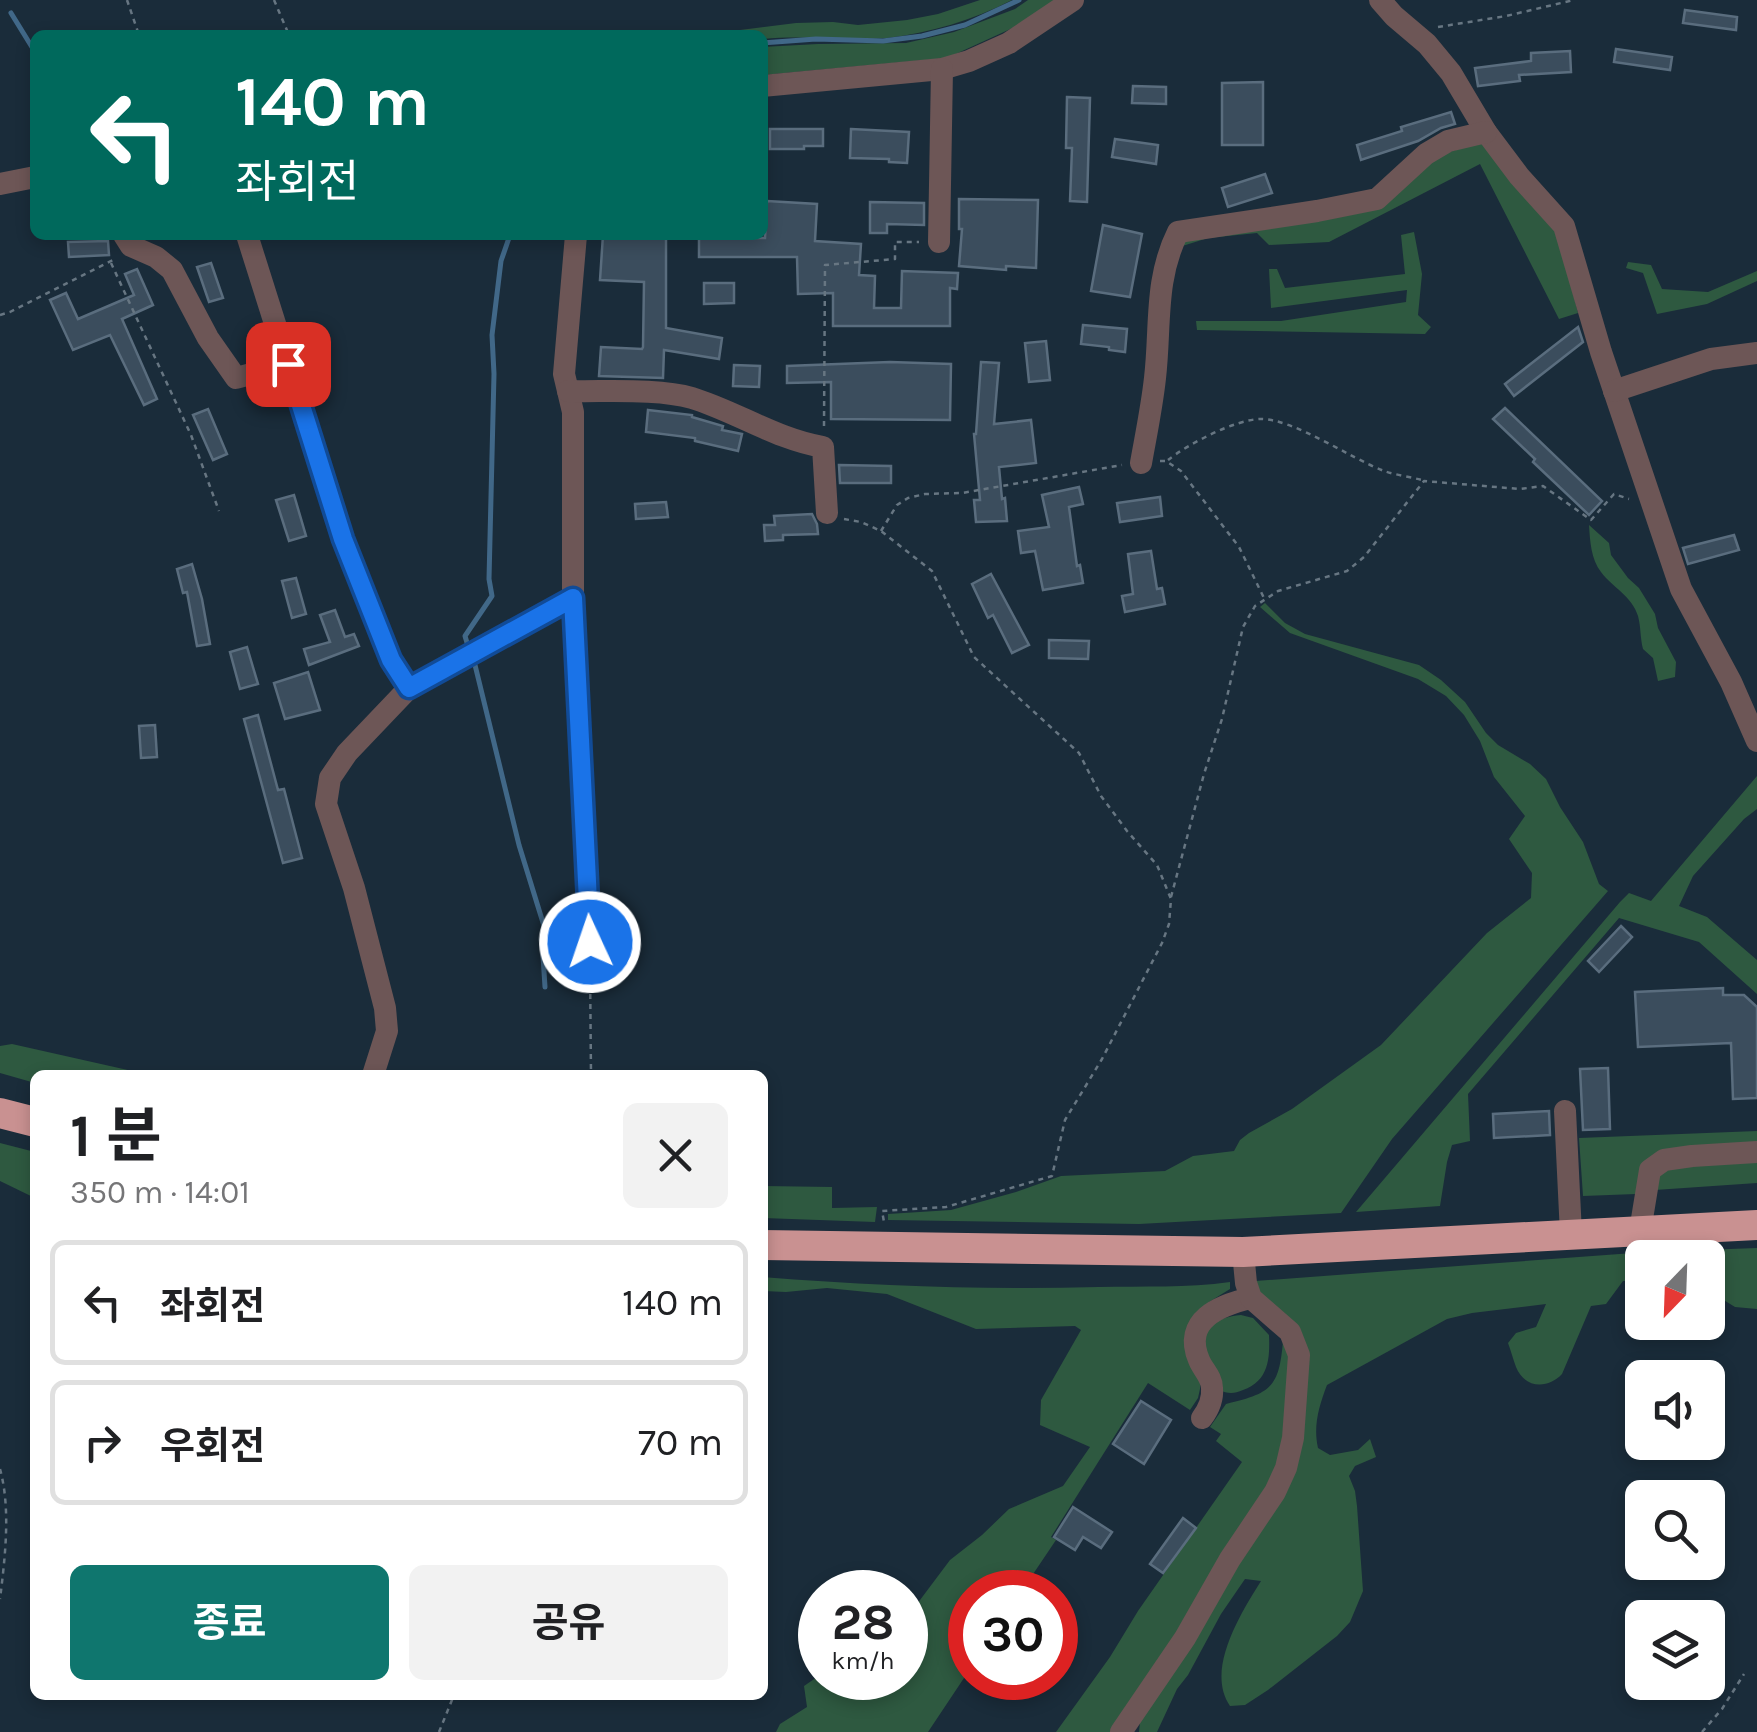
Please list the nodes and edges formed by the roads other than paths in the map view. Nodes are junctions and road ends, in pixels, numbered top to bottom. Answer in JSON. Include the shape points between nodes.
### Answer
{"nodes":[{"id":1,"x":1073,"y":0,"type":"edge"},
{"id":2,"x":1380,"y":0,"type":"edge"},
{"id":3,"x":942,"y":69,"type":"junction"},
{"id":4,"x":768,"y":85,"type":"edge"},
{"id":5,"x":1486,"y":132,"type":"junction"},
{"id":6,"x":30,"y":177,"type":"edge"},
{"id":7,"x":0,"y":184,"type":"edge"},
{"id":8,"x":128,"y":240,"type":"edge"},
{"id":9,"x":249,"y":240,"type":"edge"},
{"id":10,"x":576,"y":240,"type":"edge"},
{"id":11,"x":939,"y":242,"type":"road end"},
{"id":12,"x":1757,"y":354,"type":"edge"},
{"id":13,"x":288,"y":364,"type":"junction"},
{"id":14,"x":568,"y":391,"type":"junction"},
{"id":15,"x":1614,"y":391,"type":"junction"},
{"id":16,"x":1141,"y":463,"type":"road end"},
{"id":17,"x":827,"y":514,"type":"road end"},
{"id":18,"x":573,"y":598,"type":"junction"},
{"id":19,"x":409,"y":688,"type":"junction"},
{"id":20,"x":1757,"y":741,"type":"edge"},
{"id":21,"x":590,"y":942,"type":"road end"},
{"id":22,"x":374,"y":1070,"type":"edge"},
{"id":23,"x":1565,"y":1112,"type":"dead end"},
{"id":24,"x":0,"y":1113,"type":"edge"},
{"id":25,"x":30,"y":1121,"type":"edge"},
{"id":26,"x":1757,"y":1152,"type":"edge"},
{"id":27,"x":1757,"y":1225,"type":"edge"},
{"id":28,"x":1640,"y":1231,"type":"junction"},
{"id":29,"x":1571,"y":1234,"type":"junction"},
{"id":30,"x":768,"y":1245,"type":"edge"},
{"id":31,"x":1243,"y":1252,"type":"junction"},
{"id":32,"x":1251,"y":1298,"type":"junction"},
{"id":33,"x":1202,"y":1418,"type":"dead end"},
{"id":34,"x":1121,"y":1732,"type":"edge"}],
"edges":[{"from":1,"to":3,"type":"street","via":[[1010,43]]},
{"from":2,"to":5,"type":"street","via":[[1427,44]]},
{"from":3,"to":4,"type":"street"},
{"from":3,"to":11,"type":"street"},
{"from":5,"to":15,"type":"street","via":[[1564,226]]},
{"from":5,"to":16,"type":"street","via":[[1426,154],[1376,199],[1178,232],[1168,251],[1157,316],[1156,377]]},
{"from":6,"to":7,"type":"street"},
{"from":8,"to":13,"type":"street","via":[[172,270],[236,378]]},
{"from":9,"to":13,"type":"street"},
{"from":10,"to":14,"type":"street"},
{"from":12,"to":15,"type":"street","via":[[1711,360]]},
{"from":13,"to":19,"type":"street","via":[[343,539],[391,660]]},
{"from":14,"to":17,"type":"street","via":[[692,398],[824,447]]},
{"from":14,"to":18,"type":"street"},
{"from":15,"to":20,"type":"street","via":[[1681,589]]},
{"from":18,"to":19,"type":"street"},
{"from":18,"to":21,"type":"street"},
{"from":19,"to":22,"type":"street","via":[[347,753],[330,778],[326,804],[385,1008],[387,1031]]},
{"from":23,"to":29,"type":"street"},
{"from":24,"to":25,"type":"highway"},
{"from":26,"to":28,"type":"street","via":[[1664,1160],[1650,1170]]},
{"from":27,"to":28,"type":"highway"},
{"from":28,"to":29,"type":"highway"},
{"from":29,"to":31,"type":"highway"},
{"from":30,"to":31,"type":"highway"},
{"from":31,"to":32,"type":"street"},
{"from":32,"to":33,"type":"street","via":[[1220,1307],[1200,1326],[1195,1339],[1212,1388]]},
{"from":32,"to":34,"type":"street","via":[[1290,1332],[1299,1356],[1286,1468]]}]}
